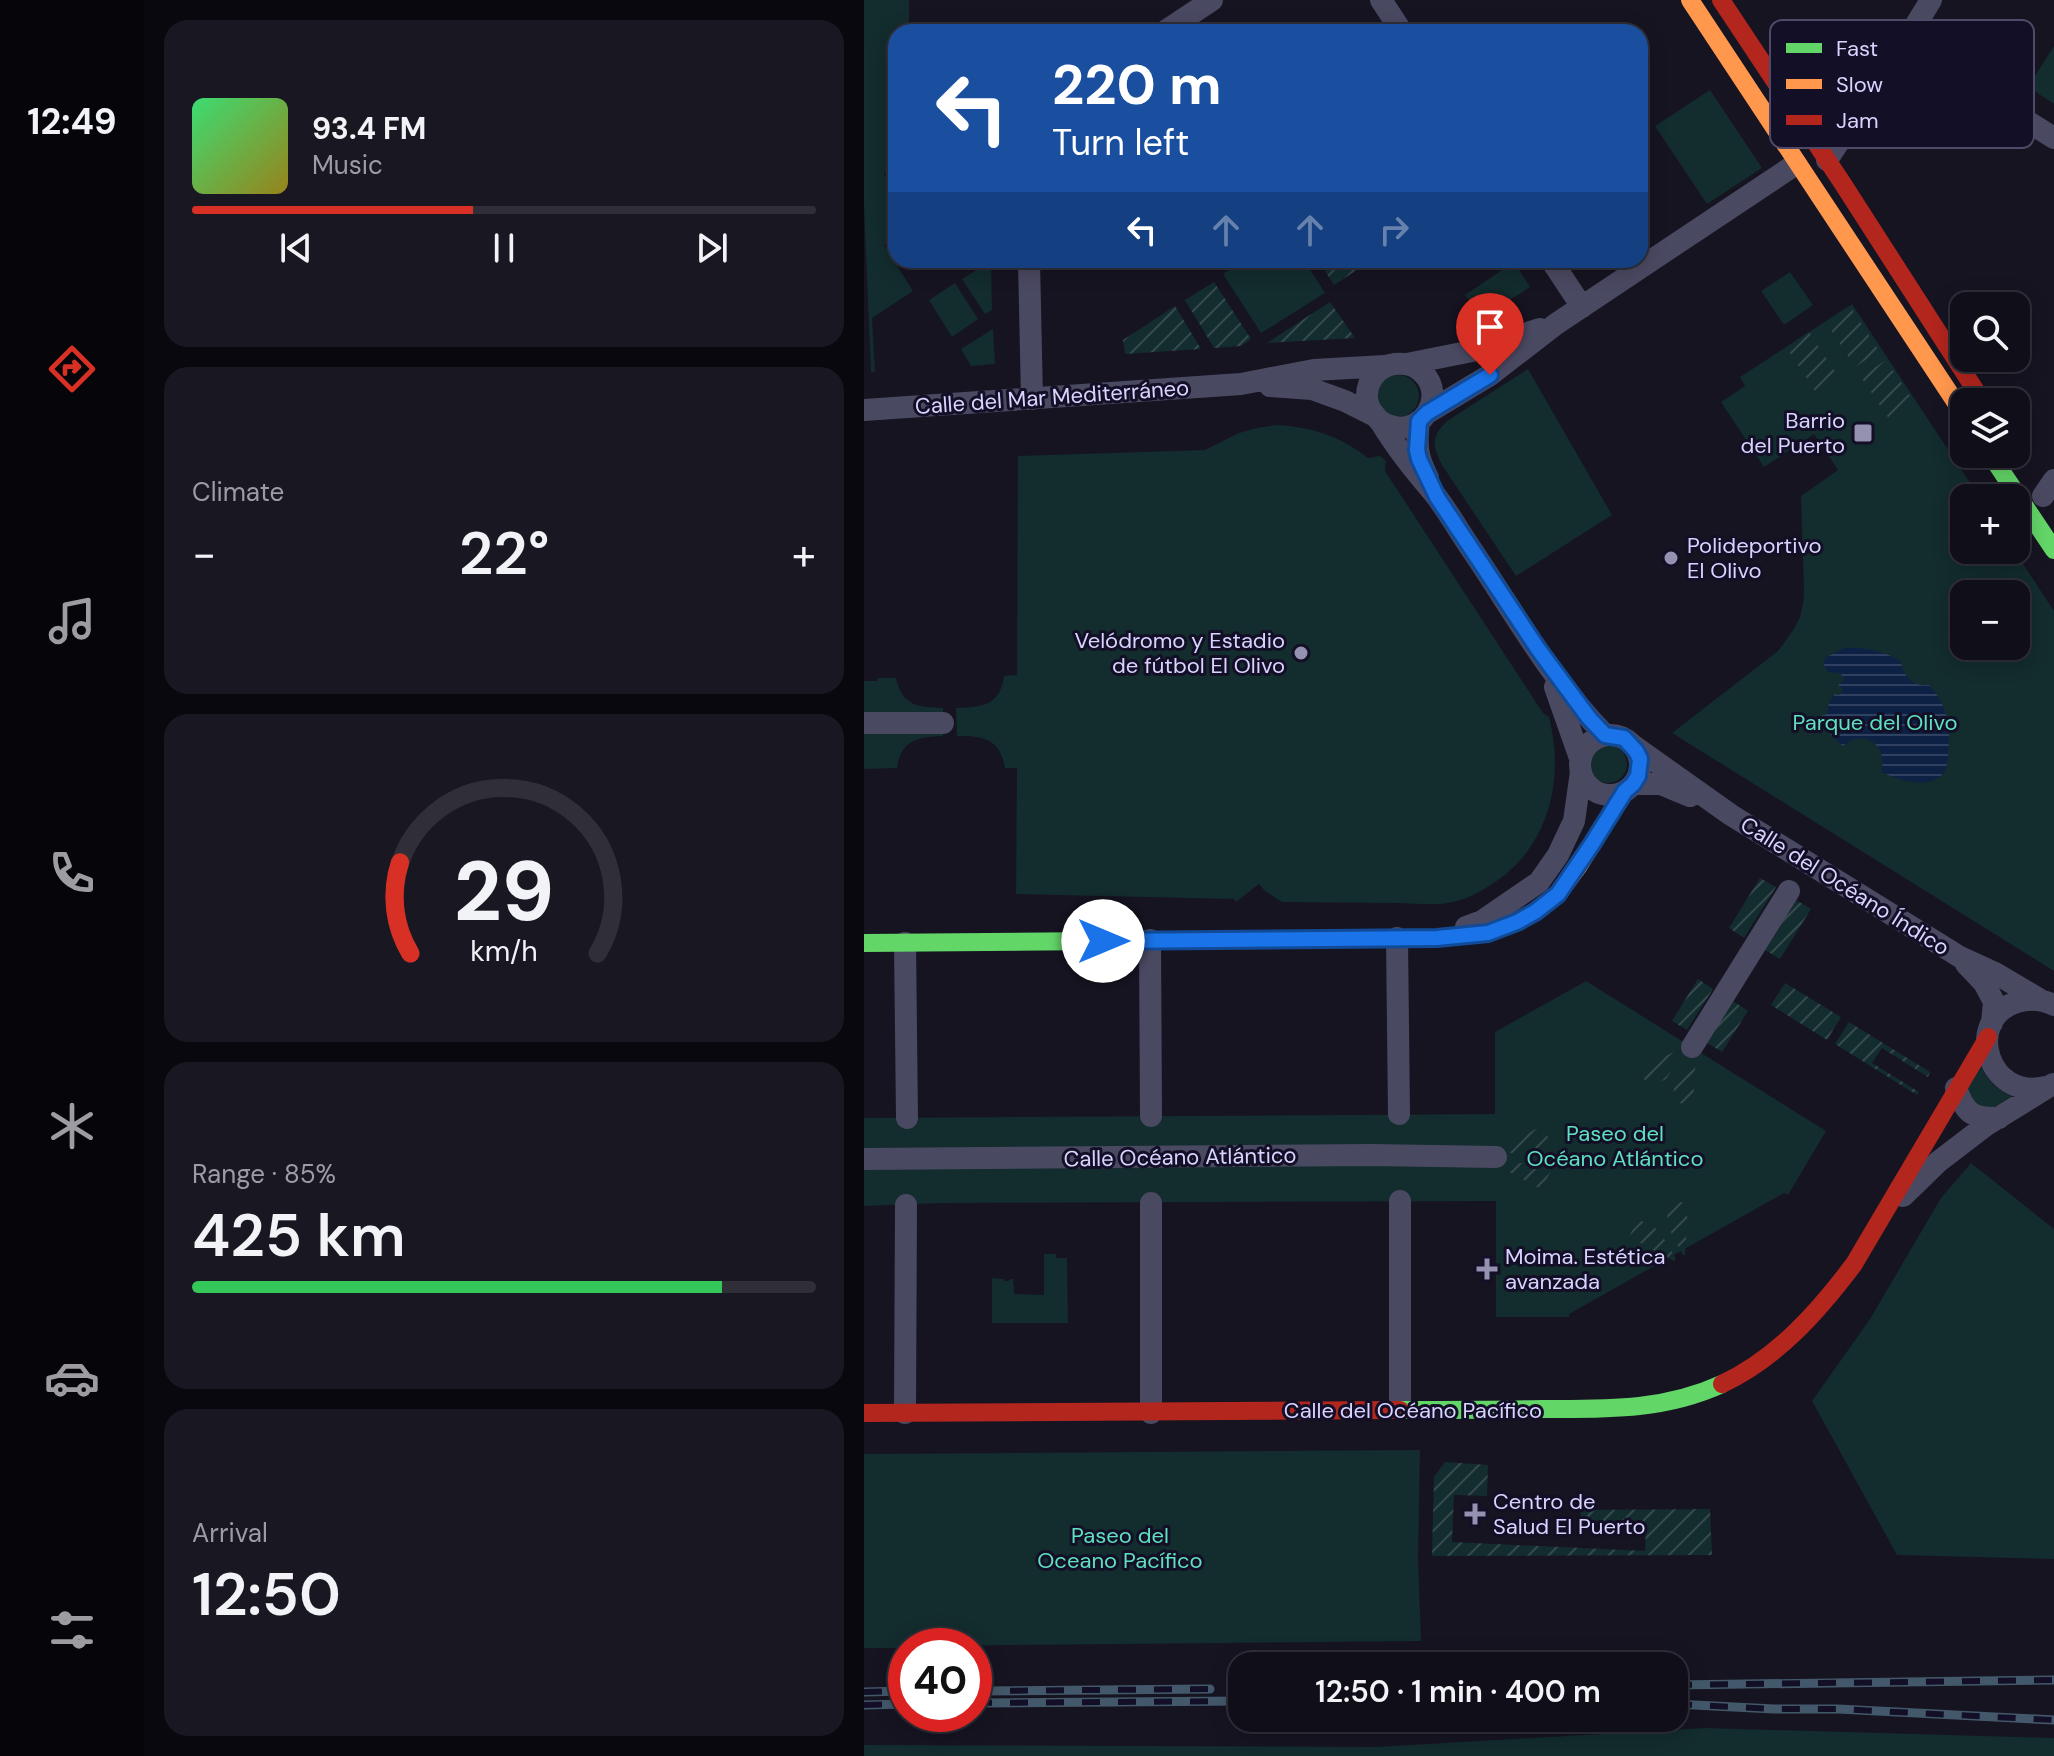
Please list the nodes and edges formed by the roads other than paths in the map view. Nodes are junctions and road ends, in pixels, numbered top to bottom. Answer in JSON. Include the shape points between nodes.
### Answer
{"nodes":[{"id":1,"x":1212,"y":0,"type":"edge"},
{"id":2,"x":1381,"y":0,"type":"edge"},
{"id":3,"x":1690,"y":0,"type":"edge"},
{"id":4,"x":1721,"y":0,"type":"edge"},
{"id":5,"x":1931,"y":0,"type":"edge"},
{"id":6,"x":1919,"y":20,"type":"edge"},
{"id":7,"x":1176,"y":24,"type":"edge"},
{"id":8,"x":1397,"y":24,"type":"edge"},
{"id":9,"x":1770,"y":74,"type":"edge"},
{"id":10,"x":1770,"y":124,"type":"edge"},
{"id":11,"x":2034,"y":125,"type":"edge"},
{"id":12,"x":2054,"y":138,"type":"edge"},
{"id":13,"x":1786,"y":148,"type":"edge"},
{"id":14,"x":1819,"y":148,"type":"edge"},
{"id":15,"x":1835,"y":148,"type":"edge"},
{"id":16,"x":1827,"y":160,"type":"junction"},
{"id":17,"x":1796,"y":164,"type":"junction"},
{"id":18,"x":1648,"y":263,"type":"edge"},
{"id":19,"x":1029,"y":268,"type":"edge"},
{"id":20,"x":1556,"y":268,"type":"edge"},
{"id":21,"x":1640,"y":268,"type":"edge"},
{"id":22,"x":1582,"y":307,"type":"junction"},
{"id":23,"x":1556,"y":324,"type":"junction"},
{"id":24,"x":1396,"y":365,"type":"junction"},
{"id":25,"x":1241,"y":384,"type":"junction"},
{"id":26,"x":1974,"y":388,"type":"edge"},
{"id":27,"x":1950,"y":394,"type":"edge"},
{"id":28,"x":1032,"y":399,"type":"junction"},
{"id":29,"x":864,"y":410,"type":"edge"},
{"id":30,"x":1423,"y":417,"type":"junction"},
{"id":31,"x":1377,"y":419,"type":"junction"},
{"id":32,"x":1999,"y":468,"type":"edge"},
{"id":33,"x":2030,"y":475,"type":"dead end"},
{"id":34,"x":1437,"y":497,"type":"junction"},
{"id":35,"x":2050,"y":497,"type":"edge"},
{"id":36,"x":2054,"y":550,"type":"edge"},
{"id":37,"x":1538,"y":649,"type":"junction"},
{"id":38,"x":864,"y":723,"type":"edge"},
{"id":39,"x":943,"y":723,"type":"dead end"},
{"id":40,"x":1605,"y":735,"type":"junction"},
{"id":41,"x":1631,"y":744,"type":"junction"},
{"id":42,"x":1581,"y":765,"type":"junction"},
{"id":43,"x":1629,"y":787,"type":"junction"},
{"id":44,"x":1731,"y":815,"type":"junction"},
{"id":45,"x":1574,"y":821,"type":"junction"},
{"id":46,"x":1578,"y":867,"type":"junction"},
{"id":47,"x":1789,"y":891,"type":"dead end"},
{"id":48,"x":1397,"y":938,"type":"junction"},
{"id":49,"x":1437,"y":938,"type":"junction"},
{"id":50,"x":1150,"y":940,"type":"junction"},
{"id":51,"x":864,"y":943,"type":"edge"},
{"id":52,"x":905,"y":943,"type":"junction"},
{"id":53,"x":1960,"y":957,"type":"junction"},
{"id":54,"x":2047,"y":1002,"type":"edge"},
{"id":55,"x":1990,"y":1030,"type":"junction"},
{"id":56,"x":1692,"y":1047,"type":"dead end"},
{"id":57,"x":2053,"y":1083,"type":"edge"},
{"id":58,"x":1956,"y":1088,"type":"junction"},
{"id":59,"x":1399,"y":1114,"type":"dead end"},
{"id":60,"x":1151,"y":1116,"type":"dead end"},
{"id":61,"x":907,"y":1118,"type":"dead end"},
{"id":62,"x":1999,"y":1118,"type":"junction"},
{"id":63,"x":1496,"y":1157,"type":"dead end"},
{"id":64,"x":864,"y":1159,"type":"edge"},
{"id":65,"x":1400,"y":1201,"type":"dead end"},
{"id":66,"x":1151,"y":1203,"type":"dead end"},
{"id":67,"x":906,"y":1205,"type":"dead end"},
{"id":68,"x":1882,"y":1216,"type":"junction"},
{"id":69,"x":1400,"y":1409,"type":"junction"},
{"id":70,"x":864,"y":1413,"type":"edge"},
{"id":71,"x":905,"y":1413,"type":"junction"},
{"id":72,"x":1151,"y":1413,"type":"junction"}],
"edges":[{"from":1,"to":7,"type":"street"},
{"from":2,"to":8,"type":"street"},
{"from":3,"to":10,"type":"street"},
{"from":4,"to":9,"type":"street"},
{"from":5,"to":6,"type":"street"},
{"from":11,"to":12,"type":"street"},
{"from":13,"to":17,"type":"street"},
{"from":14,"to":16,"type":"street"},
{"from":15,"to":16,"type":"street"},
{"from":16,"to":26,"type":"street"},
{"from":17,"to":18,"type":"street","name":"Calle del Mar Mediterráneo"},
{"from":17,"to":27,"type":"street"},
{"from":19,"to":28,"type":"street"},
{"from":20,"to":22,"type":"street"},
{"from":21,"to":22,"type":"street","name":"Calle del Mar Mediterráneo"},
{"from":22,"to":23,"type":"street","name":"Calle del Mar Mediterráneo"},
{"from":23,"to":24,"type":"street","name":"Calle del Mar Mediterráneo","via":[[1472,351]]},
{"from":23,"to":30,"type":"street","name":"Calle del Mar Mediterráneo"},
{"from":24,"to":25,"type":"street","name":"Calle del Mar Mediterráneo","via":[[1314,370]]},
{"from":24,"to":30,"type":"street","via":[[1417,368],[1430,383],[1431,403]]},
{"from":24,"to":31,"type":"street","via":[[1371,380],[1367,398]]},
{"from":25,"to":28,"type":"street","name":"Calle del Mar Mediterráneo"},
{"from":25,"to":31,"type":"street","name":"Calle del Mar Mediterráneo","via":[[1312,389]]},
{"from":28,"to":29,"type":"street","name":"Calle del Mar Mediterráneo"},
{"from":30,"to":31,"type":"street","via":[[1399,428]]},
{"from":30,"to":34,"type":"street","via":[[1419,459]]},
{"from":31,"to":34,"type":"street"},
{"from":32,"to":36,"type":"street"},
{"from":33,"to":35,"type":"street"},
{"from":34,"to":37,"type":"street"},
{"from":37,"to":40,"type":"street"},
{"from":37,"to":42,"type":"street"},
{"from":38,"to":39,"type":"street"},
{"from":40,"to":41,"type":"street"},
{"from":40,"to":42,"type":"street","via":[[1589,743]]},
{"from":41,"to":43,"type":"street","via":[[1640,759],[1638,776]]},
{"from":41,"to":44,"type":"street","name":"Calle del Océano Índico"},
{"from":42,"to":43,"type":"street","via":[[1590,787],[1598,792],[1617,794]]},
{"from":42,"to":45,"type":"street"},
{"from":43,"to":44,"type":"street","name":"Calle del Océano Índico","via":[[1668,786]]},
{"from":43,"to":46,"type":"street"},
{"from":44,"to":53,"type":"street","name":"Calle del Océano Índico"},
{"from":45,"to":46,"type":"street"},
{"from":45,"to":49,"type":"street","via":[[1539,882],[1482,921]]},
{"from":46,"to":49,"type":"street","via":[[1558,894],[1517,922],[1488,933]]},
{"from":47,"to":56,"type":"street"},
{"from":48,"to":49,"type":"street"},
{"from":48,"to":50,"type":"street"},
{"from":48,"to":59,"type":"street"},
{"from":50,"to":52,"type":"street"},
{"from":50,"to":60,"type":"street"},
{"from":51,"to":52,"type":"street"},
{"from":52,"to":61,"type":"street"},
{"from":53,"to":54,"type":"street","name":"Calle del Océano Índico"},
{"from":53,"to":55,"type":"street","name":"Calle del Océano Índico","via":[[1994,1002]]},
{"from":54,"to":55,"type":"street","via":[[2026,999],[2011,1004]]},
{"from":55,"to":57,"type":"street","name":"Calle del Océano Índico","via":[[1987,1044],[1998,1074],[2020,1088]]},
{"from":55,"to":58,"type":"street","name":"Calle del Océano Pacífico"},
{"from":57,"to":62,"type":"street","name":"Calle del Océano Pacífico"},
{"from":58,"to":62,"type":"street","via":[[1970,1112]]},
{"from":58,"to":68,"type":"street","name":"Calle del Océano Pacífico"},
{"from":62,"to":68,"type":"street","name":"Calle del Océano Pacífico","via":[[1938,1162]]},
{"from":63,"to":64,"type":"street","name":"Calle Océano Atlántico"},
{"from":65,"to":69,"type":"street"},
{"from":66,"to":72,"type":"street"},
{"from":67,"to":71,"type":"street"},
{"from":68,"to":69,"type":"street","name":"Calle del Océano Pacífico","via":[[1835,1291],[1793,1337],[1745,1372],[1705,1392],[1677,1401],[1594,1409]]},
{"from":69,"to":72,"type":"street","name":"Calle del Océano Pacífico"},
{"from":70,"to":71,"type":"street","name":"Calle del Océano Pacífico"},
{"from":71,"to":72,"type":"street","name":"Calle del Océano Pacífico"}]}
